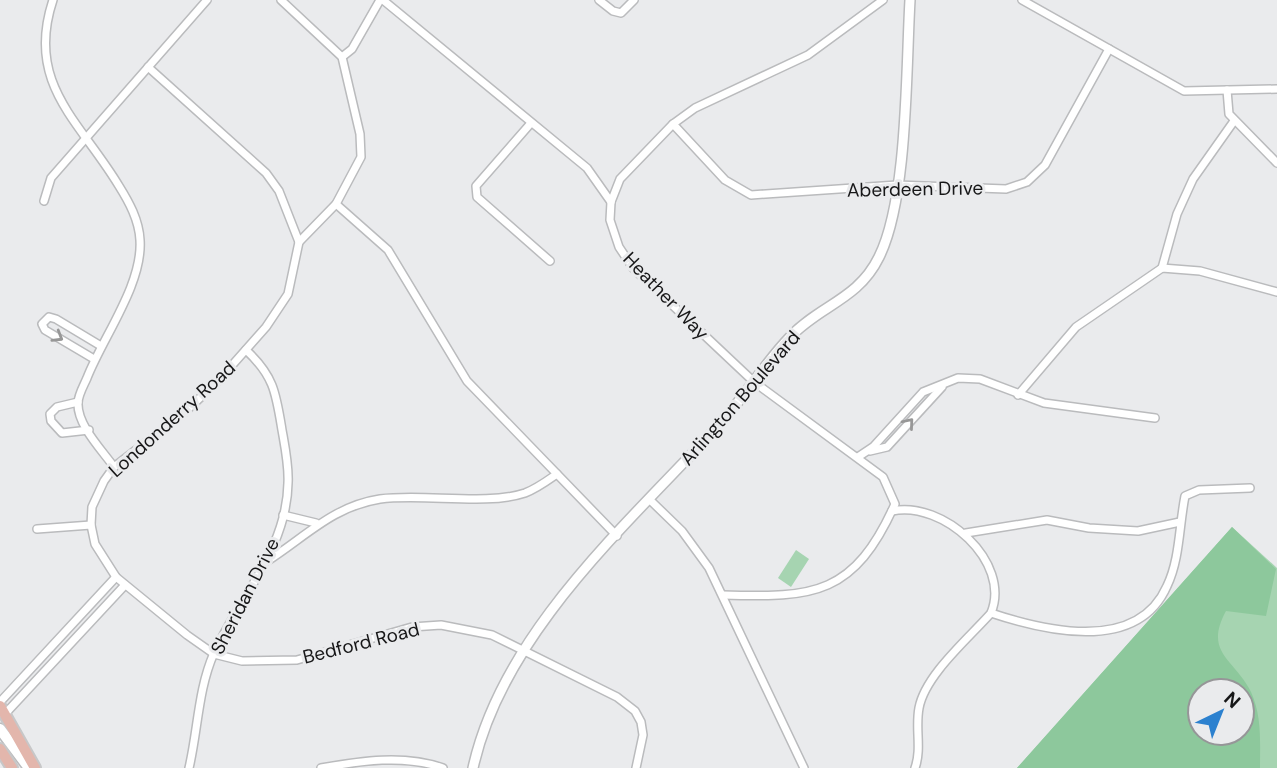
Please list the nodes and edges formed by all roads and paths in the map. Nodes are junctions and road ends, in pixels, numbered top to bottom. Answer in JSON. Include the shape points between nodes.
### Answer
{"nodes":[{"id":1,"x":53,"y":0,"type":"edge"},
{"id":2,"x":207,"y":0,"type":"edge"},
{"id":3,"x":281,"y":0,"type":"edge"},
{"id":4,"x":381,"y":0,"type":"edge"},
{"id":5,"x":599,"y":0,"type":"edge"},
{"id":6,"x":634,"y":0,"type":"edge"},
{"id":7,"x":883,"y":0,"type":"edge"},
{"id":8,"x":910,"y":0,"type":"edge"},
{"id":9,"x":1022,"y":0,"type":"edge"},
{"id":10,"x":1110,"y":49,"type":"junction"},
{"id":11,"x":342,"y":57,"type":"junction"},
{"id":12,"x":148,"y":67,"type":"junction"},
{"id":13,"x":1277,"y":89,"type":"edge"},
{"id":14,"x":1227,"y":90,"type":"junction"},
{"id":15,"x":1234,"y":121,"type":"junction"},
{"id":16,"x":531,"y":122,"type":"junction"},
{"id":17,"x":673,"y":124,"type":"junction"},
{"id":18,"x":87,"y":139,"type":"junction"},
{"id":19,"x":1277,"y":163,"type":"edge"},
{"id":20,"x":897,"y":185,"type":"junction"},
{"id":21,"x":44,"y":201,"type":"dead end"},
{"id":22,"x":611,"y":202,"type":"junction"},
{"id":23,"x":337,"y":204,"type":"junction"},
{"id":24,"x":299,"y":242,"type":"junction"},
{"id":25,"x":550,"y":261,"type":"dead end"},
{"id":26,"x":1162,"y":268,"type":"junction"},
{"id":27,"x":1277,"y":292,"type":"edge"},
{"id":28,"x":101,"y":345,"type":"junction"},
{"id":29,"x":246,"y":350,"type":"junction"},
{"id":30,"x":94,"y":359,"type":"junction"},
{"id":31,"x":754,"y":382,"type":"junction"},
{"id":32,"x":945,"y":384,"type":"junction"},
{"id":33,"x":1018,"y":395,"type":"junction"},
{"id":34,"x":78,"y":402,"type":"junction"},
{"id":35,"x":1155,"y":418,"type":"dead end"},
{"id":36,"x":89,"y":430,"type":"junction"},
{"id":37,"x":867,"y":452,"type":"junction"},
{"id":38,"x":858,"y":457,"type":"junction"},
{"id":39,"x":114,"y":467,"type":"junction"},
{"id":40,"x":557,"y":474,"type":"junction"},
{"id":41,"x":1250,"y":488,"type":"dead end"},
{"id":42,"x":650,"y":500,"type":"junction"},
{"id":43,"x":892,"y":511,"type":"junction"},
{"id":44,"x":283,"y":515,"type":"junction"},
{"id":45,"x":1180,"y":522,"type":"junction"},
{"id":46,"x":317,"y":523,"type":"junction"},
{"id":47,"x":91,"y":526,"type":"junction"},
{"id":48,"x":37,"y":529,"type":"dead end"},
{"id":49,"x":965,"y":533,"type":"junction"},
{"id":50,"x":617,"y":536,"type":"junction"},
{"id":51,"x":266,"y":562,"type":"junction"},
{"id":52,"x":116,"y":577,"type":"junction"},
{"id":53,"x":125,"y":585,"type":"junction"},
{"id":54,"x":723,"y":595,"type":"junction"},
{"id":55,"x":991,"y":613,"type":"junction"},
{"id":56,"x":524,"y":651,"type":"junction"},
{"id":57,"x":214,"y":654,"type":"junction"},
{"id":58,"x":46,"y":655,"type":"junction"},
{"id":59,"x":54,"y":663,"type":"junction"},
{"id":60,"x":1,"y":708,"type":"edge"},
{"id":61,"x":0,"y":729,"type":"edge"},
{"id":62,"x":1,"y":752,"type":"edge"},
{"id":63,"x":12,"y":768,"type":"edge"},
{"id":64,"x":32,"y":768,"type":"edge"},
{"id":65,"x":189,"y":768,"type":"edge"},
{"id":66,"x":321,"y":768,"type":"edge"},
{"id":67,"x":443,"y":768,"type":"edge"},
{"id":68,"x":473,"y":768,"type":"edge"},
{"id":69,"x":636,"y":768,"type":"edge"},
{"id":70,"x":804,"y":768,"type":"edge"},
{"id":71,"x":915,"y":768,"type":"edge"}],
"edges":[{"from":1,"to":18,"type":"street","via":[[45,41],[47,68],[54,93]]},
{"from":2,"to":12,"type":"street"},
{"from":3,"to":11,"type":"street"},
{"from":4,"to":11,"type":"street","via":[[352,49]]},
{"from":4,"to":16,"type":"street"},
{"from":5,"to":6,"type":"street","via":[[621,13]]},
{"from":7,"to":17,"type":"street","via":[[808,55],[695,108]]},
{"from":8,"to":20,"type":"street","name":"Arlington Boulevard"},
{"from":9,"to":10,"type":"street"},
{"from":10,"to":14,"type":"street","via":[[1174,88]]},
{"from":10,"to":20,"type":"street","name":"Aberdeen Drive","via":[[1055,150],[1027,182],[1006,189]]},
{"from":11,"to":23,"type":"street","via":[[360,134],[360,157]]},
{"from":12,"to":18,"type":"street"},
{"from":12,"to":24,"type":"street","via":[[266,173],[279,191]]},
{"from":13,"to":14,"type":"street"},
{"from":14,"to":15,"type":"street"},
{"from":15,"to":19,"type":"street"},
{"from":15,"to":26,"type":"street","via":[[1193,179],[1177,214]]},
{"from":16,"to":22,"type":"street","via":[[587,168]]},
{"from":16,"to":25,"type":"street","via":[[476,191],[477,198]]},
{"from":17,"to":20,"type":"street","name":"Aberdeen Drive","via":[[724,180],[751,195]]},
{"from":17,"to":22,"type":"street","via":[[630,165]]},
{"from":18,"to":21,"type":"street","via":[[51,178]]},
{"from":18,"to":28,"type":"street","via":[[124,194],[138,223],[141,242],[135,276]]},
{"from":20,"to":31,"type":"street","name":"Arlington Boulevard","via":[[888,232],[871,272],[850,295],[795,331]]},
{"from":22,"to":31,"type":"street","name":"Heather Way","via":[[614,236],[633,268]]},
{"from":23,"to":24,"type":"street"},
{"from":23,"to":40,"type":"street","via":[[388,250],[467,381]]},
{"from":24,"to":29,"type":"street","name":"Londonderry Road","via":[[288,294]]},
{"from":26,"to":27,"type":"street","via":[[1200,271]]},
{"from":26,"to":33,"type":"street","via":[[1076,327]]},
{"from":28,"to":30,"type":"street"},
{"from":28,"to":30,"type":"street","one_way":true,"via":[[56,319],[50,317],[42,324]]},
{"from":29,"to":39,"type":"street","name":"Londonderry Road","via":[[186,411]]},
{"from":29,"to":44,"type":"street","name":"Sheridan Drive","via":[[267,372],[276,393],[288,484]]},
{"from":30,"to":34,"type":"street"},
{"from":31,"to":38,"type":"street","name":"Heather Way"},
{"from":31,"to":42,"type":"street","name":"Arlington Boulevard"},
{"from":32,"to":33,"type":"street","via":[[971,377]]},
{"from":32,"to":37,"type":"street","via":[[912,401]]},
{"from":37,"to":32,"type":"street","one_way":true,"via":[[887,447]]},
{"from":33,"to":35,"type":"street","via":[[1044,403]]},
{"from":34,"to":36,"type":"street"},
{"from":34,"to":36,"type":"street","via":[[57,407],[50,414],[51,421],[62,433]]},
{"from":36,"to":39,"type":"street"},
{"from":37,"to":38,"type":"street"},
{"from":38,"to":43,"type":"street","name":"Heather Way","via":[[883,477],[895,504]]},
{"from":39,"to":47,"type":"street","name":"Londonderry Road","via":[[92,507]]},
{"from":40,"to":46,"type":"street","via":[[512,496],[381,499]]},
{"from":40,"to":50,"type":"street"},
{"from":41,"to":45,"type":"street","via":[[1192,491],[1185,496]]},
{"from":42,"to":50,"type":"street","name":"Arlington Boulevard"},
{"from":42,"to":54,"type":"street","via":[[697,549]]},
{"from":43,"to":49,"type":"street","via":[[936,516]]},
{"from":43,"to":54,"type":"street","via":[[870,549],[838,583],[779,597]]},
{"from":44,"to":46,"type":"street"},
{"from":44,"to":51,"type":"street","name":"Sheridan Drive"},
{"from":45,"to":49,"type":"street","via":[[1138,531],[1047,520]]},
{"from":45,"to":55,"type":"street","via":[[1168,585],[1153,607],[1130,622],[1098,633],[1064,631]]},
{"from":46,"to":51,"type":"street"},
{"from":47,"to":48,"type":"street"},
{"from":47,"to":52,"type":"street","via":[[101,556]]},
{"from":49,"to":55,"type":"street","via":[[995,585]]},
{"from":50,"to":56,"type":"street","name":"Arlington Boulevard","via":[[554,606]]},
{"from":51,"to":57,"type":"street","name":"Sheridan Drive"},
{"from":52,"to":53,"type":"street"},
{"from":52,"to":58,"type":"street"},
{"from":53,"to":57,"type":"street","name":"Bedford Road"},
{"from":53,"to":59,"type":"street"},
{"from":54,"to":70,"type":"street"},
{"from":55,"to":71,"type":"street","via":[[926,688],[918,712]]},
{"from":56,"to":57,"type":"street","name":"Bedford Road","via":[[492,635],[441,625],[412,627],[297,660],[243,661]]},
{"from":56,"to":68,"type":"street","name":"Arlington Boulevard","via":[[493,706]]},
{"from":56,"to":69,"type":"street","name":"Bedford Road","via":[[617,697],[635,711],[643,735]]},
{"from":57,"to":65,"type":"street","name":"Sheridan Drive"},
{"from":58,"to":59,"type":"street"},
{"from":58,"to":60,"type":"street"},
{"from":59,"to":60,"type":"street"},
{"from":60,"to":64,"type":"main road"},
{"from":61,"to":64,"type":"main road"},
{"from":62,"to":63,"type":"main road"},
{"from":66,"to":67,"type":"street","via":[[397,760]]}]}
